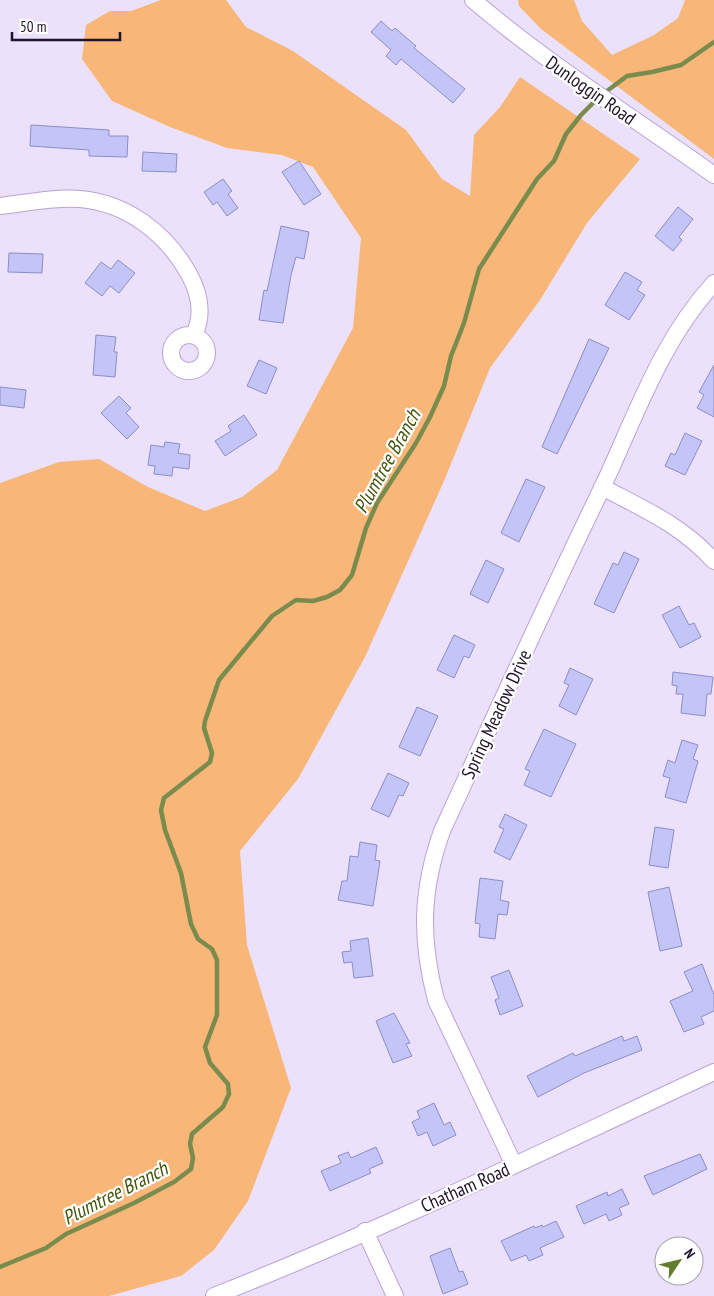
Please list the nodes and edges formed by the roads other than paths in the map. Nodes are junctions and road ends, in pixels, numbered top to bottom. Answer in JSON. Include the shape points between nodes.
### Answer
{"nodes":[{"id":1,"x":473,"y":0,"type":"edge"},
{"id":2,"x":714,"y":174,"type":"edge"},
{"id":3,"x":0,"y":206,"type":"edge"},
{"id":4,"x":714,"y":283,"type":"edge"},
{"id":5,"x":194,"y":335,"type":"dead end"},
{"id":6,"x":602,"y":488,"type":"junction"},
{"id":7,"x":714,"y":561,"type":"edge"},
{"id":8,"x":714,"y":1072,"type":"edge"},
{"id":9,"x":514,"y":1165,"type":"junction"},
{"id":10,"x":365,"y":1231,"type":"junction"},
{"id":11,"x":214,"y":1296,"type":"edge"},
{"id":12,"x":395,"y":1296,"type":"edge"}],
"edges":[{"from":1,"to":2,"type":"street","name":"Dunloggin Road","via":[[506,29],[590,90]]},
{"from":3,"to":5,"type":"street","via":[[79,199],[106,204],[132,214],[154,229],[194,283],[201,310]]},
{"from":4,"to":6,"type":"street","name":"Spring Meadow Drive","via":[[696,303],[656,366]]},
{"from":6,"to":7,"type":"street","via":[[672,523]]},
{"from":6,"to":9,"type":"street","name":"Spring Meadow Drive","via":[[442,831],[426,886],[425,941],[436,1000]]},
{"from":8,"to":9,"type":"street","name":"Chatham Road"},
{"from":9,"to":10,"type":"street","name":"Chatham Road"},
{"from":10,"to":11,"type":"street","name":"Chatham Road"},
{"from":10,"to":12,"type":"street"}]}
